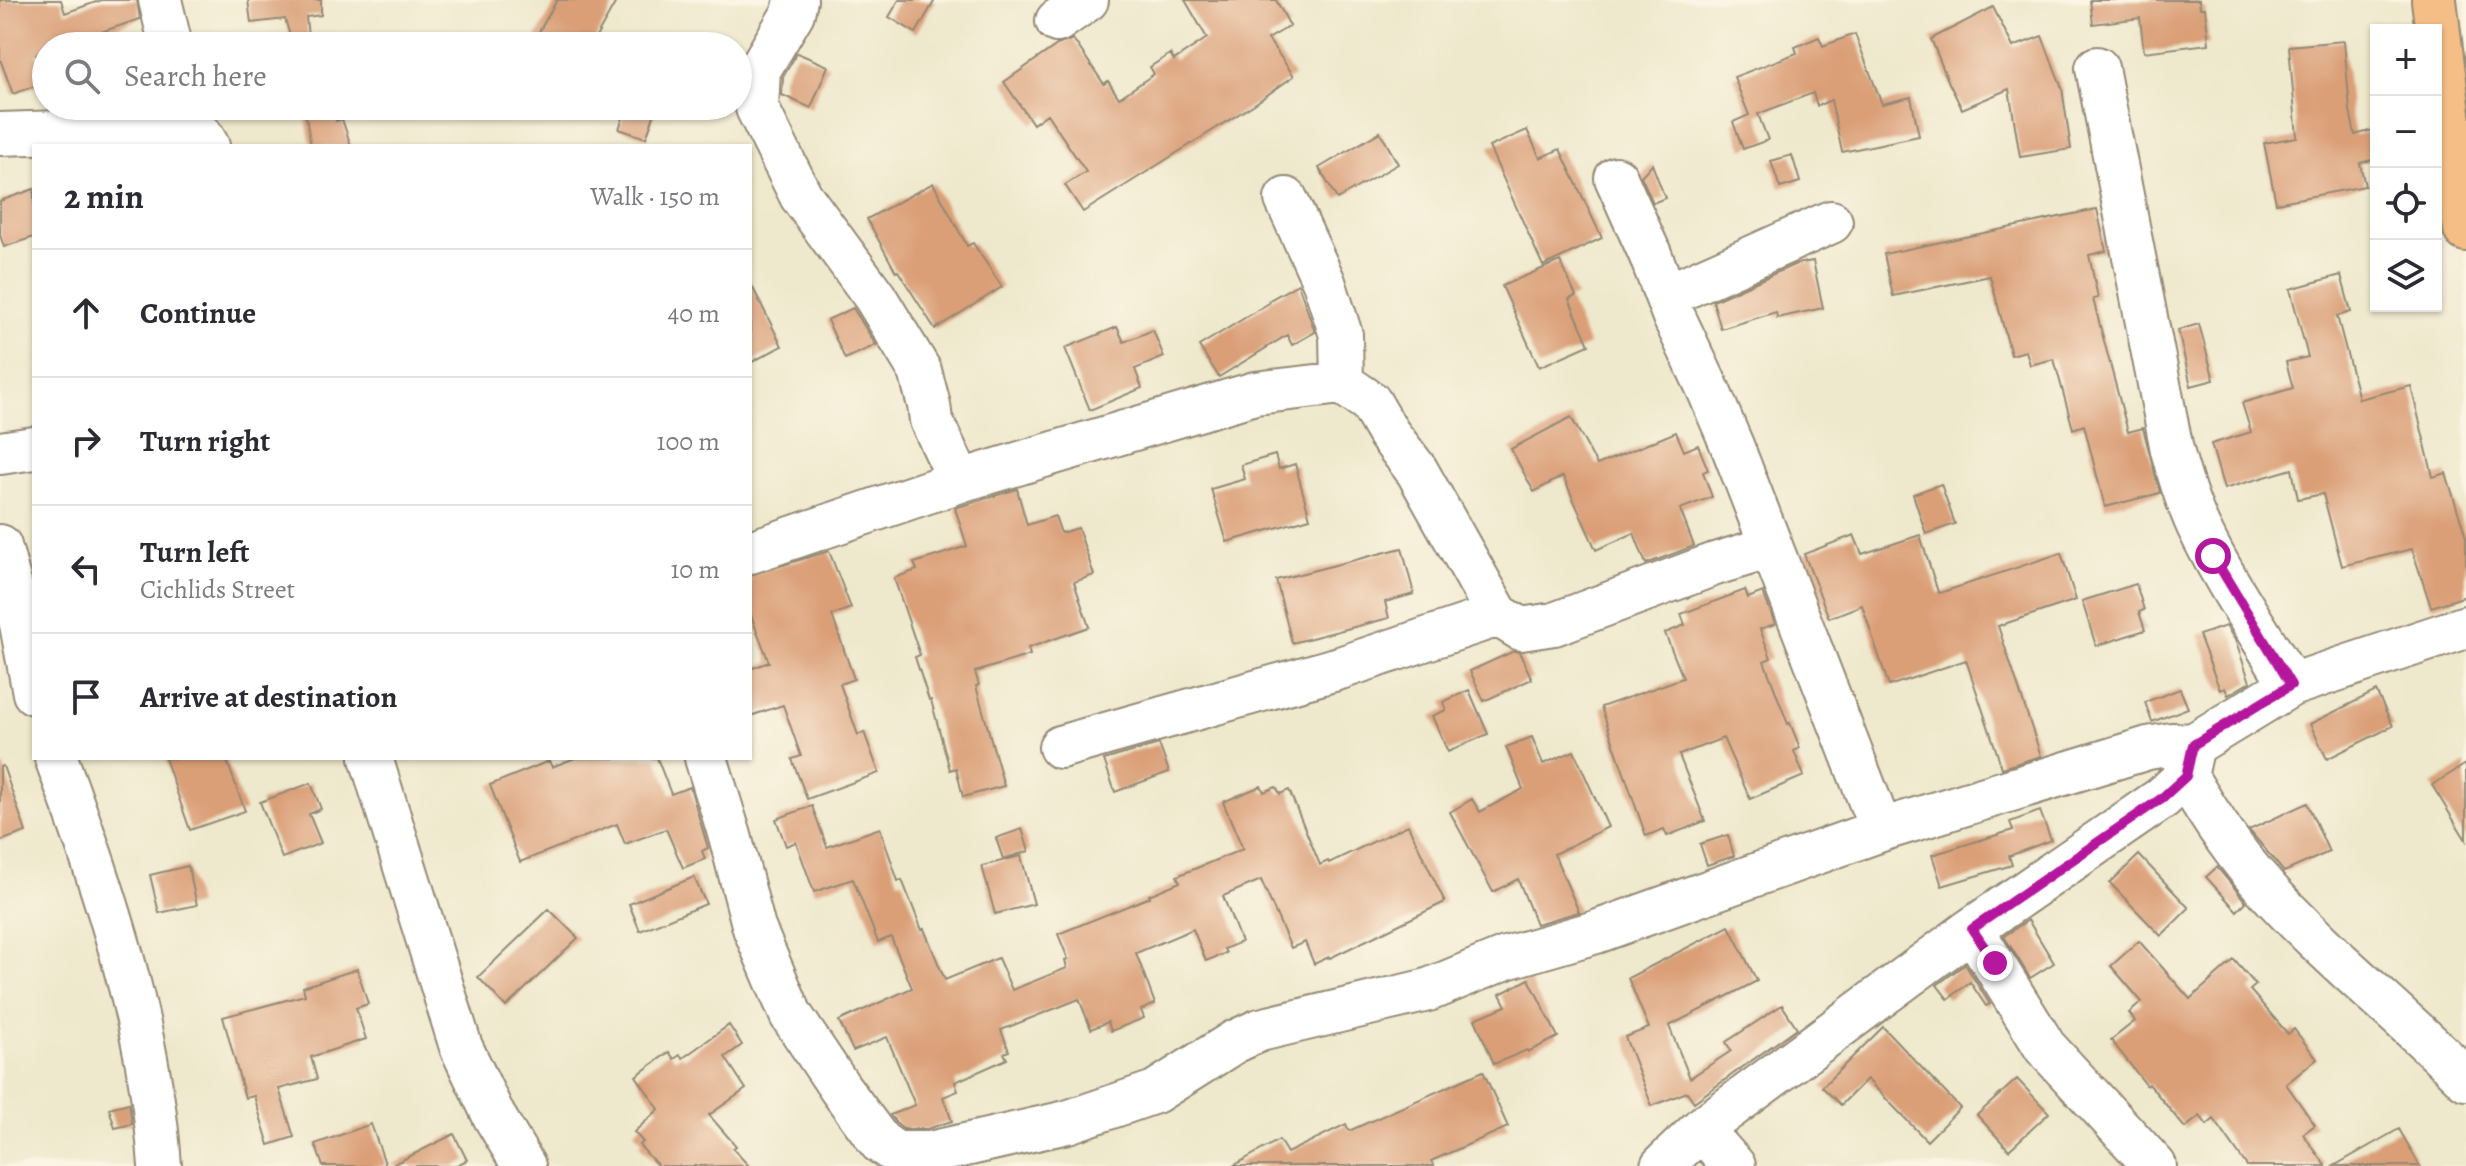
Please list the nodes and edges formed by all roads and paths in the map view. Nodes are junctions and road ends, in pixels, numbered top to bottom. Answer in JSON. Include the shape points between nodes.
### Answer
{"nodes":[{"id":1,"x":160,"y":0,"type":"edge"},
{"id":2,"x":796,"y":0,"type":"edge"},
{"id":3,"x":2434,"y":0,"type":"edge"},
{"id":4,"x":168,"y":32,"type":"edge"},
{"id":5,"x":2097,"y":68,"type":"dead end"},
{"id":6,"x":200,"y":120,"type":"edge"},
{"id":7,"x":0,"y":134,"type":"edge"},
{"id":8,"x":207,"y":144,"type":"edge"},
{"id":9,"x":208,"y":144,"type":"edge"},
{"id":10,"x":1616,"y":178,"type":"dead end"},
{"id":11,"x":1286,"y":199,"type":"dead end"},
{"id":12,"x":1831,"y":222,"type":"dead end"},
{"id":13,"x":2466,"y":229,"type":"edge"},
{"id":14,"x":1666,"y":296,"type":"junction"},
{"id":15,"x":1342,"y":383,"type":"junction"},
{"id":16,"x":32,"y":448,"type":"edge"},
{"id":17,"x":0,"y":453,"type":"edge"},
{"id":18,"x":960,"y":481,"type":"junction"},
{"id":19,"x":0,"y":546,"type":"edge"},
{"id":20,"x":1771,"y":547,"type":"junction"},
{"id":21,"x":752,"y":551,"type":"edge"},
{"id":22,"x":1498,"y":615,"type":"junction"},
{"id":23,"x":2466,"y":627,"type":"edge"},
{"id":24,"x":32,"y":682,"type":"edge"},
{"id":25,"x":2291,"y":685,"type":"junction"},
{"id":26,"x":1060,"y":747,"type":"dead end"},
{"id":27,"x":57,"y":760,"type":"edge"},
{"id":28,"x":372,"y":760,"type":"edge"},
{"id":29,"x":707,"y":760,"type":"edge"},
{"id":30,"x":2190,"y":761,"type":"junction"},
{"id":31,"x":1881,"y":830,"type":"junction"},
{"id":32,"x":1972,"y":929,"type":"junction"},
{"id":33,"x":2466,"y":1079,"type":"edge"},
{"id":34,"x":1701,"y":1129,"type":"junction"},
{"id":35,"x":160,"y":1166,"type":"edge"},
{"id":36,"x":524,"y":1166,"type":"edge"},
{"id":37,"x":1662,"y":1166,"type":"edge"},
{"id":38,"x":1734,"y":1166,"type":"edge"},
{"id":39,"x":2155,"y":1166,"type":"edge"}],
"edges":[{"from":1,"to":4,"type":"street"},
{"from":2,"to":18,"type":"street","via":[[759,70],[757,108],[801,196],[875,297],[920,371],[931,420]]},
{"from":3,"to":13,"type":"main road"},
{"from":5,"to":25,"type":"street","via":[[2182,486],[2213,556]]},
{"from":6,"to":9,"type":"street"},
{"from":7,"to":8,"type":"street","via":[[144,125],[191,129]]},
{"from":10,"to":14,"type":"street"},
{"from":11,"to":15,"type":"street","via":[[1324,282],[1341,335]]},
{"from":12,"to":14,"type":"street"},
{"from":14,"to":20,"type":"street"},
{"from":15,"to":18,"type":"street","via":[[1255,393]]},
{"from":15,"to":22,"type":"street","via":[[1370,402],[1417,471]]},
{"from":16,"to":17,"type":"street"},
{"from":18,"to":21,"type":"street"},
{"from":19,"to":24,"type":"street"},
{"from":20,"to":22,"type":"street","via":[[1554,624],[1521,629]]},
{"from":20,"to":31,"type":"street"},
{"from":22,"to":26,"type":"street","via":[[1340,668]]},
{"from":23,"to":25,"type":"street"},
{"from":25,"to":30,"type":"street"},
{"from":27,"to":35,"type":"street","via":[[125,969],[145,1057]]},
{"from":28,"to":36,"type":"street","via":[[461,1047]]},
{"from":29,"to":31,"type":"street","via":[[754,928],[791,1015],[880,1142],[896,1153],[930,1153],[1067,1122],[1155,1092],[1260,1030],[1428,990],[1506,958],[1596,932]]},
{"from":30,"to":31,"type":"street","via":[[2172,744],[2148,748]]},
{"from":30,"to":32,"type":"street","via":[[2162,798]]},
{"from":30,"to":33,"type":"street","via":[[2211,818],[2262,885]]},
{"from":32,"to":34,"type":"street"},
{"from":32,"to":39,"type":"street","via":[[2045,1047]]},
{"from":34,"to":37,"type":"street"},
{"from":34,"to":38,"type":"street"}]}
